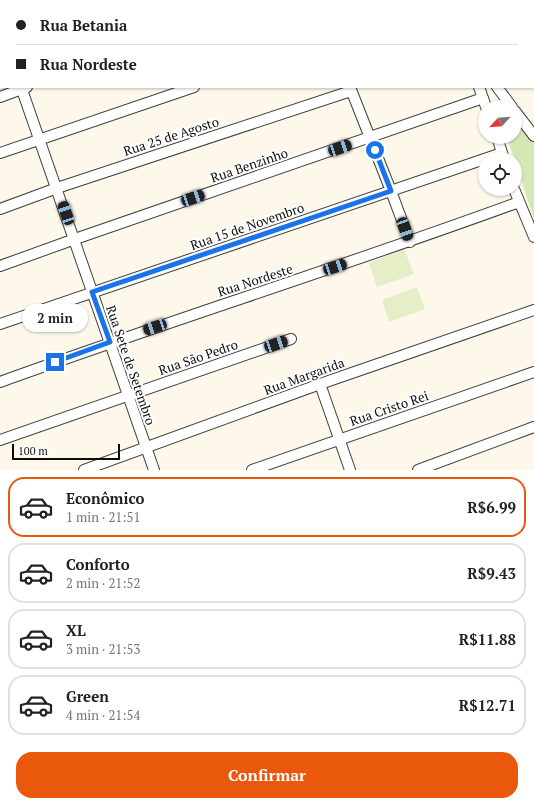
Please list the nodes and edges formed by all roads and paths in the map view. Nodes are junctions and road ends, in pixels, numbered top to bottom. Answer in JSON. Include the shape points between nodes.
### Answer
{"nodes":[{"id":1,"x":23,"y":88,"type":"edge"},
{"id":2,"x":191,"y":88,"type":"edge"},
{"id":3,"x":479,"y":88,"type":"edge"},
{"id":4,"x":498,"y":88,"type":"edge"},
{"id":5,"x":351,"y":89,"type":"edge"},
{"id":6,"x":0,"y":97,"type":"edge"},
{"id":7,"x":484,"y":100,"type":"edge"},
{"id":8,"x":507,"y":100,"type":"edge"},
{"id":9,"x":478,"y":104,"type":"edge"},
{"id":10,"x":522,"y":118,"type":"edge"},
{"id":11,"x":532,"y":129,"type":"edge"},
{"id":12,"x":370,"y":137,"type":"junction"},
{"id":13,"x":39,"y":139,"type":"junction"},
{"id":14,"x":0,"y":153,"type":"edge"},
{"id":15,"x":478,"y":164,"type":"edge"},
{"id":16,"x":57,"y":188,"type":"junction"},
{"id":17,"x":391,"y":191,"type":"junction"},
{"id":18,"x":517,"y":196,"type":"edge"},
{"id":19,"x":519,"y":202,"type":"junction"},
{"id":20,"x":0,"y":209,"type":"edge"},
{"id":21,"x":534,"y":238,"type":"edge"},
{"id":22,"x":75,"y":239,"type":"junction"},
{"id":23,"x":410,"y":242,"type":"junction"},
{"id":24,"x":0,"y":266,"type":"edge"},
{"id":25,"x":92,"y":292,"type":"junction"},
{"id":26,"x":534,"y":310,"type":"edge"},
{"id":27,"x":0,"y":324,"type":"edge"},
{"id":28,"x":291,"y":339,"type":"dead end"},
{"id":29,"x":110,"y":342,"type":"junction"},
{"id":30,"x":534,"y":372,"type":"edge"},
{"id":31,"x":0,"y":382,"type":"edge"},
{"id":32,"x":320,"y":384,"type":"junction"},
{"id":33,"x":127,"y":395,"type":"junction"},
{"id":34,"x":534,"y":427,"type":"edge"},
{"id":35,"x":340,"y":439,"type":"junction"},
{"id":36,"x":0,"y":440,"type":"edge"},
{"id":37,"x":146,"y":448,"type":"junction"},
{"id":38,"x":84,"y":470,"type":"edge"},
{"id":39,"x":154,"y":470,"type":"edge"},
{"id":40,"x":252,"y":470,"type":"edge"},
{"id":41,"x":350,"y":470,"type":"edge"},
{"id":42,"x":418,"y":470,"type":"edge"}],
"edges":[{"from":1,"to":6,"type":"street"},
{"from":1,"to":13,"type":"street","name":"Rua Sete de Setembro"},
{"from":2,"to":13,"type":"street"},
{"from":3,"to":7,"type":"street"},
{"from":4,"to":8,"type":"street"},
{"from":5,"to":12,"type":"street"},
{"from":5,"to":16,"type":"street","name":"Rua 25 de Agosto"},
{"from":9,"to":12,"type":"street","name":"Rua Benzinho"},
{"from":10,"to":11,"type":"street"},
{"from":12,"to":17,"type":"street"},
{"from":12,"to":22,"type":"street","name":"Rua Benzinho"},
{"from":13,"to":14,"type":"street"},
{"from":13,"to":16,"type":"street","name":"Rua Sete de Setembro"},
{"from":15,"to":17,"type":"street","name":"Rua 15 de Novembro"},
{"from":16,"to":20,"type":"street","name":"Rua 25 de Agosto"},
{"from":16,"to":22,"type":"street","name":"Rua Sete de Setembro"},
{"from":17,"to":23,"type":"street"},
{"from":17,"to":25,"type":"street","name":"Rua 15 de Novembro"},
{"from":18,"to":19,"type":"street"},
{"from":19,"to":21,"type":"street"},
{"from":19,"to":23,"type":"street","name":"Rua Nordeste"},
{"from":22,"to":24,"type":"street","name":"Rua Benzinho"},
{"from":22,"to":25,"type":"street","name":"Rua Sete de Setembro"},
{"from":23,"to":29,"type":"street","name":"Rua Nordeste"},
{"from":25,"to":27,"type":"street","name":"Rua 15 de Novembro"},
{"from":25,"to":29,"type":"street","name":"Rua Sete de Setembro"},
{"from":26,"to":32,"type":"street","name":"Rua Margarida"},
{"from":28,"to":33,"type":"street","name":"Rua São Pedro"},
{"from":29,"to":31,"type":"street","name":"Rua Nordeste"},
{"from":29,"to":33,"type":"street","name":"Rua Sete de Setembro"},
{"from":30,"to":35,"type":"street","name":"Rua Cristo Rei"},
{"from":32,"to":35,"type":"street"},
{"from":32,"to":37,"type":"street","name":"Rua Margarida"},
{"from":33,"to":36,"type":"street","name":"Rua São Pedro"},
{"from":33,"to":37,"type":"street","name":"Rua Sete de Setembro"},
{"from":34,"to":42,"type":"street"},
{"from":35,"to":40,"type":"street","name":"Rua Cristo Rei"},
{"from":35,"to":41,"type":"street"},
{"from":37,"to":38,"type":"street","name":"Rua Margarida"},
{"from":37,"to":39,"type":"street","name":"Rua Sete de Setembro"}]}
